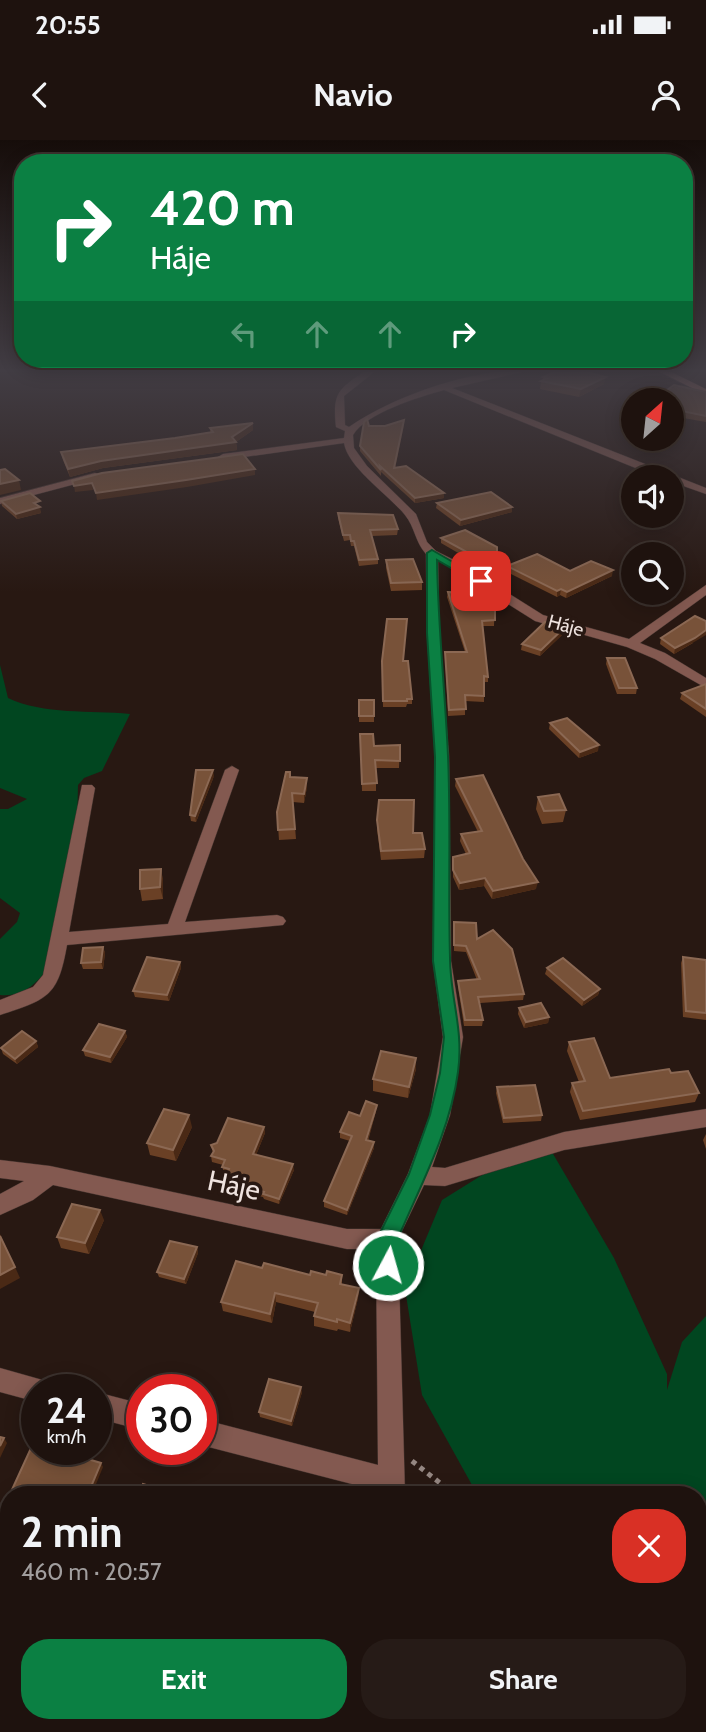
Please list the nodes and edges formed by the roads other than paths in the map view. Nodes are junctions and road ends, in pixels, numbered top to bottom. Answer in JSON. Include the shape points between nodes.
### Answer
{"nodes":[{"id":1,"x":349,"y":443,"type":"edge"},
{"id":2,"x":583,"y":443,"type":"edge"},
{"id":3,"x":320,"y":444,"type":"edge"},
{"id":4,"x":211,"y":459,"type":"edge"},
{"id":5,"x":637,"y":465,"type":"edge"},
{"id":6,"x":103,"y":474,"type":"edge"},
{"id":7,"x":684,"y":483,"type":"edge"},
{"id":8,"x":706,"y":491,"type":"edge"},
{"id":9,"x":0,"y":501,"type":"edge"},
{"id":10,"x":432,"y":553,"type":"junction"},
{"id":11,"x":706,"y":589,"type":"edge"},
{"id":12,"x":631,"y":644,"type":"junction"},
{"id":13,"x":706,"y":684,"type":"edge"},
{"id":14,"x":232,"y":770,"type":"dead end"},
{"id":15,"x":87,"y":788,"type":"dead end"},
{"id":16,"x":277,"y":921,"type":"dead end"},
{"id":17,"x":174,"y":930,"type":"junction"},
{"id":18,"x":59,"y":939,"type":"junction"},
{"id":19,"x":0,"y":1008,"type":"edge"},
{"id":20,"x":706,"y":1118,"type":"edge"},
{"id":21,"x":0,"y":1170,"type":"edge"},
{"id":22,"x":50,"y":1175,"type":"junction"},
{"id":23,"x":418,"y":1175,"type":"junction"},
{"id":24,"x":0,"y":1205,"type":"edge"},
{"id":25,"x":387,"y":1239,"type":"junction"},
{"id":26,"x":0,"y":1380,"type":"edge"},
{"id":27,"x":21,"y":1386,"type":"edge"},
{"id":28,"x":217,"y":1437,"type":"edge"},
{"id":29,"x":385,"y":1486,"type":"edge"},
{"id":30,"x":392,"y":1486,"type":"edge"}],
"edges":[{"from":1,"to":10,"type":"street","via":[[364,468],[412,516],[422,543]]},
{"from":2,"to":5,"type":"street"},
{"from":3,"to":4,"type":"street"},
{"from":6,"to":9,"type":"street"},
{"from":7,"to":8,"type":"street"},
{"from":10,"to":12,"type":"street","name":"Háje","via":[[539,618]]},
{"from":10,"to":23,"type":"street","via":[[442,757],[442,961],[453,1037],[440,1115]]},
{"from":11,"to":12,"type":"street"},
{"from":12,"to":13,"type":"street","name":"Háje"},
{"from":14,"to":17,"type":"street"},
{"from":15,"to":18,"type":"street"},
{"from":16,"to":17,"type":"street"},
{"from":17,"to":18,"type":"street"},
{"from":18,"to":19,"type":"street","via":[[52,977],[40,992]]},
{"from":20,"to":23,"type":"street","via":[[564,1141],[444,1177]]},
{"from":21,"to":22,"type":"street","name":"Háje"},
{"from":22,"to":24,"type":"street"},
{"from":22,"to":25,"type":"street","name":"Háje","via":[[347,1239]]},
{"from":23,"to":25,"type":"street"},
{"from":25,"to":30,"type":"street"},
{"from":26,"to":27,"type":"street"},
{"from":28,"to":29,"type":"street"}]}
